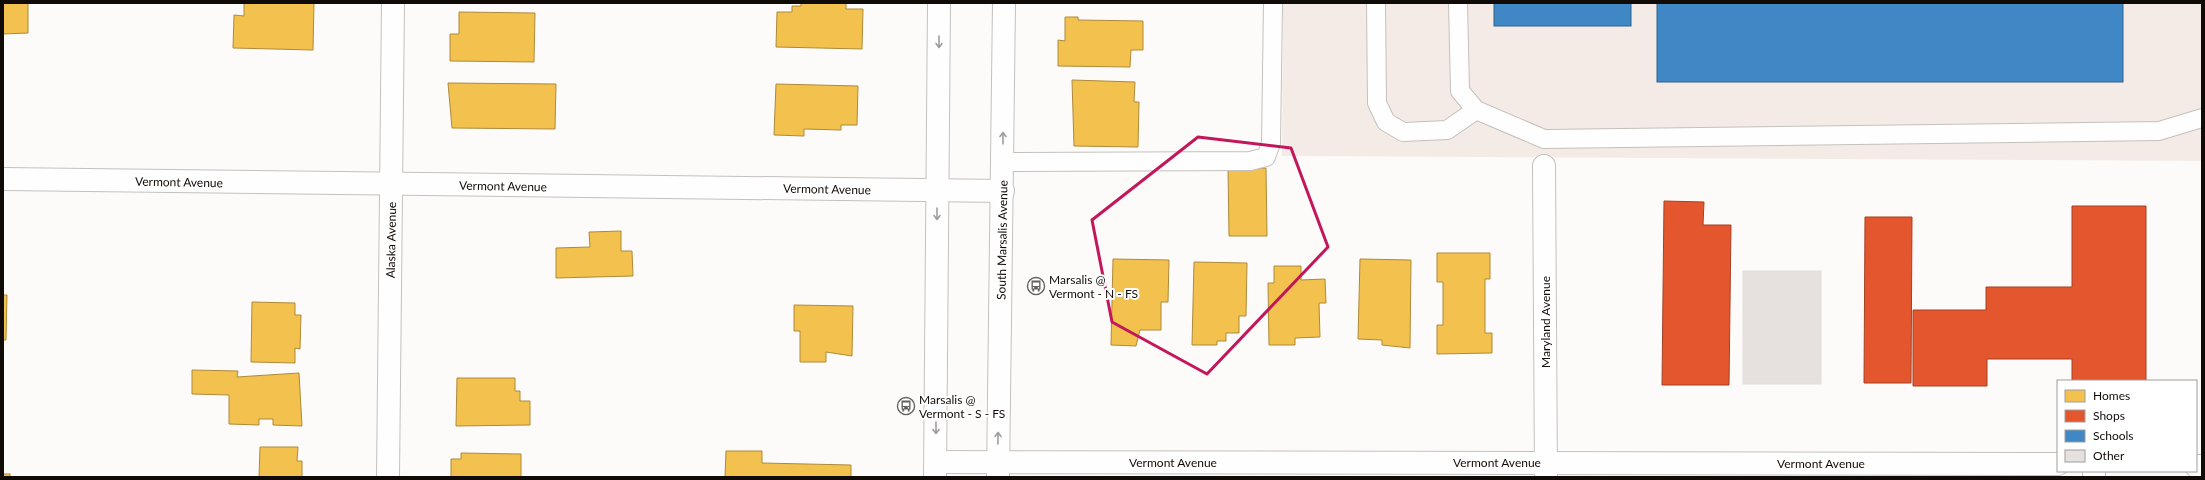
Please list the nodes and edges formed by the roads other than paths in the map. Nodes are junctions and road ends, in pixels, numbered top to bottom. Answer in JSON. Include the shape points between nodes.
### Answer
{"nodes":[{"id":1,"x":392,"y":3,"type":"edge"},
{"id":2,"x":939,"y":3,"type":"edge"},
{"id":3,"x":1004,"y":3,"type":"edge"},
{"id":4,"x":1273,"y":3,"type":"edge"},
{"id":5,"x":1376,"y":3,"type":"edge"},
{"id":6,"x":1458,"y":3,"type":"edge"},
{"id":7,"x":1476,"y":110,"type":"junction"},
{"id":8,"x":2202,"y":118,"type":"edge"},
{"id":9,"x":1544,"y":139,"type":"junction"},
{"id":10,"x":1003,"y":162,"type":"junction"},
{"id":11,"x":1544,"y":166,"type":"joint"},
{"id":12,"x":3,"y":179,"type":"edge"},
{"id":13,"x":392,"y":184,"type":"junction"},
{"id":14,"x":938,"y":191,"type":"junction"},
{"id":15,"x":1003,"y":191,"type":"junction"},
{"id":16,"x":2057,"y":464,"type":"edge"},
{"id":17,"x":1546,"y":469,"type":"edge"},
{"id":18,"x":936,"y":470,"type":"edge"},
{"id":19,"x":998,"y":470,"type":"edge"},
{"id":20,"x":1817,"y":470,"type":"edge"},
{"id":21,"x":388,"y":477,"type":"edge"}],
"edges":[{"from":1,"to":13,"type":"street","name":"Alaska Avenue"},
{"from":2,"to":14,"type":"street","one_way":true},
{"from":10,"to":3,"type":"street","name":"South Marsalis Avenue","one_way":true},
{"from":4,"to":10,"type":"lane","via":[[1270,143],[1266,157],[1250,161]]},
{"from":5,"to":7,"type":"lane","via":[[1377,103],[1386,122],[1403,132],[1446,130]]},
{"from":6,"to":7,"type":"lane","via":[[1460,91]]},
{"from":7,"to":9,"type":"lane"},
{"from":8,"to":9,"type":"lane","via":[[2159,131]]},
{"from":9,"to":11,"type":"lane"},
{"from":10,"to":15,"type":"street","name":"South Marsalis Avenue"},
{"from":11,"to":17,"type":"street","name":"Maryland Avenue"},
{"from":12,"to":13,"type":"street","name":"Vermont Avenue"},
{"from":13,"to":14,"type":"street","name":"Vermont Avenue"},
{"from":13,"to":21,"type":"street","name":"Alaska Avenue"},
{"from":14,"to":15,"type":"street","name":"Vermont Avenue"},
{"from":14,"to":18,"type":"street","one_way":true},
{"from":19,"to":15,"type":"street","name":"South Marsalis Avenue","one_way":true},
{"from":16,"to":20,"type":"street","name":"Vermont Avenue"},
{"from":17,"to":19,"type":"street","name":"Vermont Avenue"},
{"from":17,"to":20,"type":"street","name":"Vermont Avenue"},
{"from":18,"to":19,"type":"street","name":"Vermont Avenue"}]}
